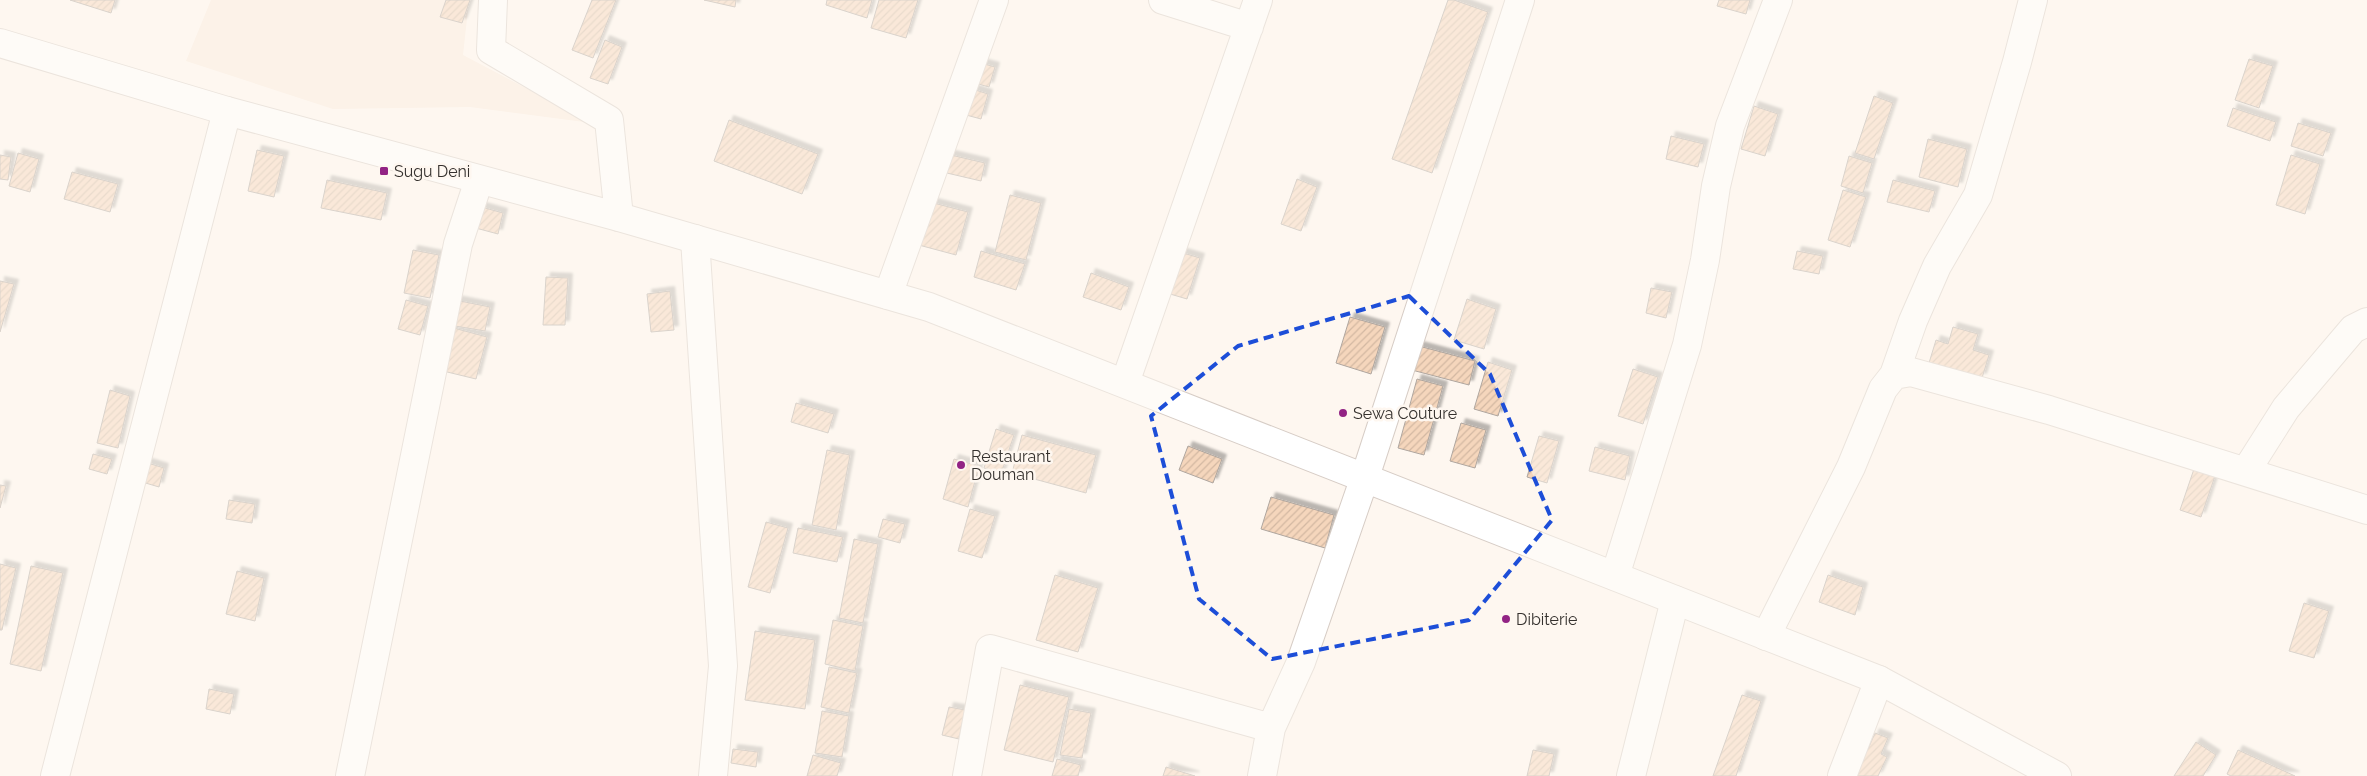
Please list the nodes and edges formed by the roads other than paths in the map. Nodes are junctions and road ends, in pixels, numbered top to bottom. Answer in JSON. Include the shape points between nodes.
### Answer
{"nodes":[{"id":1,"x":493,"y":0,"type":"edge"},
{"id":2,"x":994,"y":0,"type":"edge"},
{"id":3,"x":1163,"y":0,"type":"edge"},
{"id":4,"x":1258,"y":0,"type":"edge"},
{"id":5,"x":1520,"y":0,"type":"edge"},
{"id":6,"x":1778,"y":0,"type":"edge"},
{"id":7,"x":2033,"y":0,"type":"edge"},
{"id":8,"x":1249,"y":27,"type":"junction"},
{"id":9,"x":0,"y":43,"type":"edge"},
{"id":10,"x":227,"y":112,"type":"junction"},
{"id":11,"x":478,"y":180,"type":"junction"},
{"id":12,"x":619,"y":217,"type":"junction"},
{"id":13,"x":695,"y":239,"type":"junction"},
{"id":14,"x":888,"y":295,"type":"junction"},
{"id":15,"x":2367,"y":322,"type":"edge"},
{"id":16,"x":1894,"y":375,"type":"junction"},
{"id":17,"x":1125,"y":383,"type":"junction"},
{"id":18,"x":2246,"y":471,"type":"junction"},
{"id":19,"x":1365,"y":477,"type":"junction"},
{"id":20,"x":2367,"y":510,"type":"edge"},
{"id":21,"x":1615,"y":576,"type":"junction"},
{"id":22,"x":1675,"y":600,"type":"junction"},
{"id":23,"x":1766,"y":636,"type":"junction"},
{"id":24,"x":1878,"y":680,"type":"junction"},
{"id":25,"x":1272,"y":728,"type":"junction"},
{"id":26,"x":55,"y":776,"type":"edge"},
{"id":27,"x":350,"y":776,"type":"edge"},
{"id":28,"x":713,"y":776,"type":"edge"},
{"id":29,"x":967,"y":776,"type":"edge"},
{"id":30,"x":1262,"y":776,"type":"edge"},
{"id":31,"x":1632,"y":776,"type":"edge"},
{"id":32,"x":1842,"y":776,"type":"edge"},
{"id":33,"x":2057,"y":776,"type":"edge"}],
"edges":[{"from":1,"to":12,"type":"street","via":[[491,50],[609,120]]},
{"from":2,"to":14,"type":"street"},
{"from":3,"to":8,"type":"street"},
{"from":4,"to":8,"type":"street"},
{"from":5,"to":19,"type":"street"},
{"from":6,"to":21,"type":"street","via":[[1730,126],[1686,346]]},
{"from":7,"to":16,"type":"street","via":[[1978,195],[1938,266],[1913,321]]},
{"from":8,"to":17,"type":"street"},
{"from":9,"to":10,"type":"street"},
{"from":10,"to":11,"type":"street"},
{"from":10,"to":26,"type":"street"},
{"from":11,"to":12,"type":"street"},
{"from":11,"to":27,"type":"street","via":[[458,244]]},
{"from":12,"to":13,"type":"street"},
{"from":13,"to":14,"type":"street"},
{"from":13,"to":28,"type":"street","via":[[723,666]]},
{"from":14,"to":17,"type":"street","via":[[929,307]]},
{"from":15,"to":18,"type":"street","via":[[2352,329],[2286,408]]},
{"from":16,"to":18,"type":"street","via":[[1911,372],[2022,402]]},
{"from":16,"to":23,"type":"street","via":[[1884,389],[1851,467]]},
{"from":17,"to":19,"type":"street"},
{"from":18,"to":20,"type":"street"},
{"from":19,"to":21,"type":"street"},
{"from":19,"to":25,"type":"street","via":[[1301,662]]},
{"from":21,"to":22,"type":"street"},
{"from":22,"to":23,"type":"street"},
{"from":22,"to":31,"type":"street"},
{"from":23,"to":24,"type":"street"},
{"from":24,"to":32,"type":"street"},
{"from":24,"to":33,"type":"street"},
{"from":25,"to":29,"type":"street","via":[[990,648]]},
{"from":25,"to":30,"type":"street"}]}
